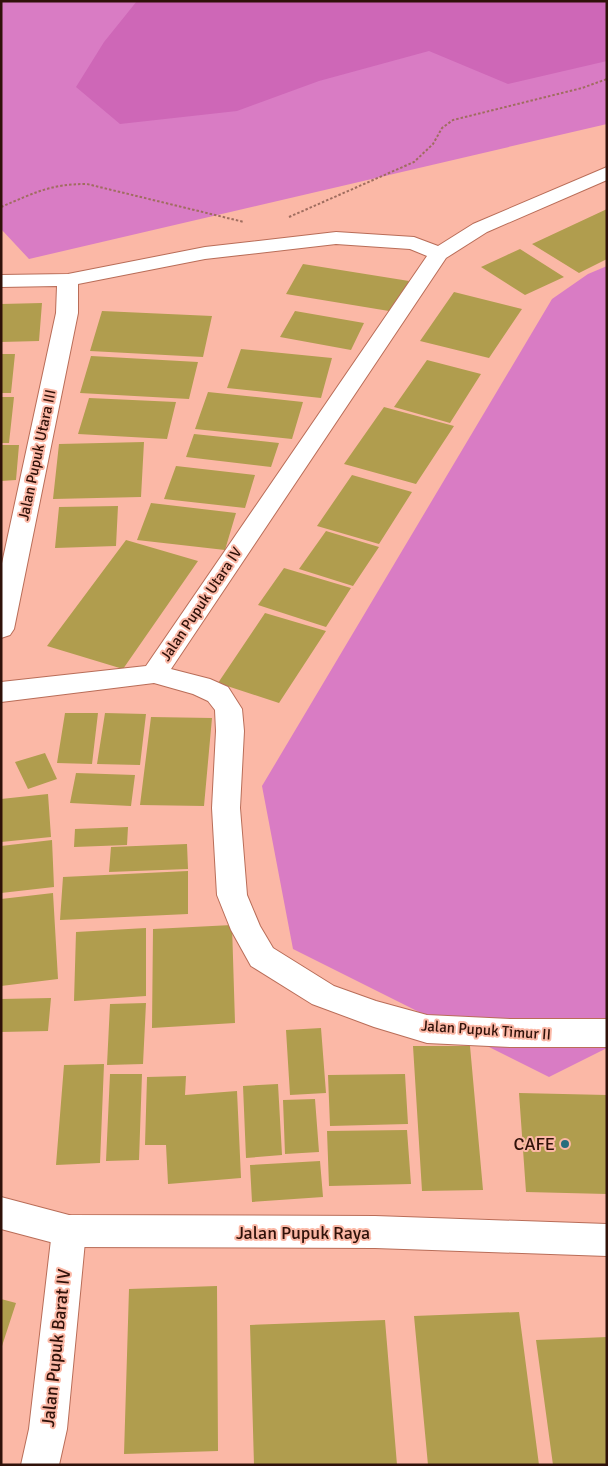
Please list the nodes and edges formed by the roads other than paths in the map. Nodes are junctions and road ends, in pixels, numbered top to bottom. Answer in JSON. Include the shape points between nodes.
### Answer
{"nodes":[{"id":1,"x":607,"y":173,"type":"edge"},
{"id":2,"x":439,"y":254,"type":"junction"},
{"id":3,"x":68,"y":280,"type":"junction"},
{"id":4,"x":1,"y":281,"type":"edge"},
{"id":5,"x":1,"y":629,"type":"edge"},
{"id":6,"x":154,"y":674,"type":"junction"},
{"id":7,"x":1,"y":692,"type":"edge"},
{"id":8,"x":262,"y":957,"type":"joint"},
{"id":9,"x":607,"y":1033,"type":"edge"},
{"id":10,"x":1,"y":1213,"type":"edge"},
{"id":11,"x":69,"y":1231,"type":"junction"},
{"id":12,"x":607,"y":1240,"type":"edge"},
{"id":13,"x":40,"y":1465,"type":"edge"}],
"edges":[{"from":1,"to":2,"type":"street","via":[[480,228]]},
{"from":2,"to":3,"type":"street","via":[[414,243],[336,238],[204,253]]},
{"from":2,"to":6,"type":"street","name":"Jalan Pupuk Utara IV"},
{"from":3,"to":4,"type":"street"},
{"from":3,"to":5,"type":"street","name":"Jalan Pupuk Utara III","via":[[67,313]]},
{"from":6,"to":7,"type":"street"},
{"from":6,"to":8,"type":"street","name":"Jalan Pupuk Utara IV","via":[[201,686],[218,694],[228,709],[226,808],[232,895],[246,930]]},
{"from":8,"to":9,"type":"street","name":"Jalan Pupuk Timur II","via":[[323,995],[426,1029]]},
{"from":10,"to":11,"type":"street","name":"Jalan Pupuk Raya"},
{"from":11,"to":12,"type":"street","name":"Jalan Pupuk Raya","via":[[375,1232]]},
{"from":11,"to":13,"type":"street","name":"Jalan Pupuk Barat IV","via":[[48,1429]]}]}
